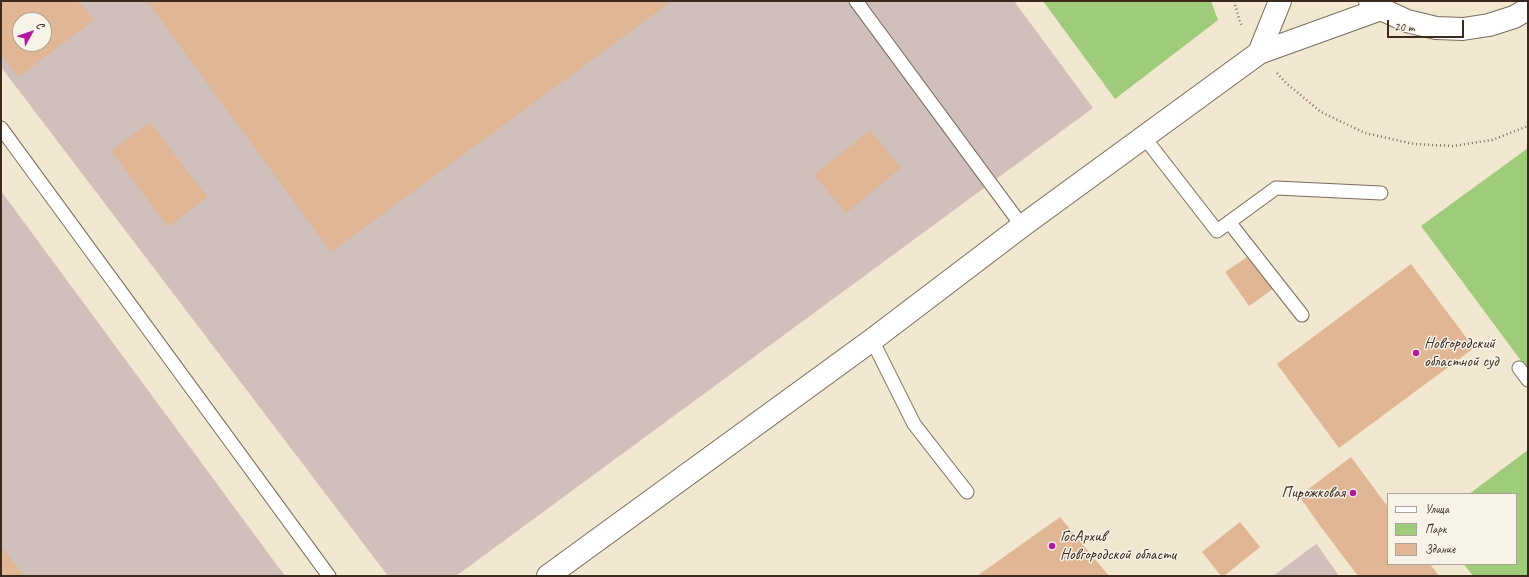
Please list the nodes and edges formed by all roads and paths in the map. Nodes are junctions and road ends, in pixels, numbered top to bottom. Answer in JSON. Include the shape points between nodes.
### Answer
{"nodes":[{"id":1,"x":856,"y":1,"type":"edge"},
{"id":2,"x":1234,"y":1,"type":"edge"},
{"id":3,"x":1280,"y":1,"type":"edge"},
{"id":4,"x":1376,"y":5,"type":"edge"},
{"id":5,"x":1528,"y":9,"type":"edge"},
{"id":6,"x":1259,"y":53,"type":"junction"},
{"id":7,"x":1528,"y":126,"type":"edge"},
{"id":8,"x":1,"y":128,"type":"edge"},
{"id":9,"x":1144,"y":137,"type":"junction"},
{"id":10,"x":1381,"y":193,"type":"dead end"},
{"id":11,"x":1229,"y":222,"type":"junction"},
{"id":12,"x":1022,"y":226,"type":"junction"},
{"id":13,"x":1302,"y":315,"type":"dead end"},
{"id":14,"x":872,"y":340,"type":"junction"},
{"id":15,"x":1519,"y":368,"type":"dead end"},
{"id":16,"x":1528,"y":380,"type":"edge"},
{"id":17,"x":967,"y":492,"type":"dead end"},
{"id":18,"x":330,"y":576,"type":"edge"},
{"id":19,"x":548,"y":576,"type":"edge"}],
"edges":[{"from":1,"to":12,"type":"lane"},
{"from":2,"to":6,"type":"path","via":[[1240,22]]},
{"from":3,"to":6,"type":"street"},
{"from":4,"to":5,"type":"street","via":[[1407,21],[1436,28],[1463,29],[1489,25]]},
{"from":4,"to":6,"type":"street"},
{"from":6,"to":7,"type":"path","via":[[1286,84],[1321,112],[1365,133],[1414,144],[1453,146],[1492,140]]},
{"from":6,"to":9,"type":"street"},
{"from":8,"to":18,"type":"lane"},
{"from":9,"to":11,"type":"lane","via":[[1217,231]]},
{"from":9,"to":12,"type":"street"},
{"from":10,"to":11,"type":"lane","via":[[1276,188]]},
{"from":11,"to":13,"type":"lane"},
{"from":12,"to":14,"type":"street"},
{"from":14,"to":17,"type":"lane","via":[[914,424]]},
{"from":14,"to":19,"type":"street"},
{"from":15,"to":16,"type":"lane"}]}
